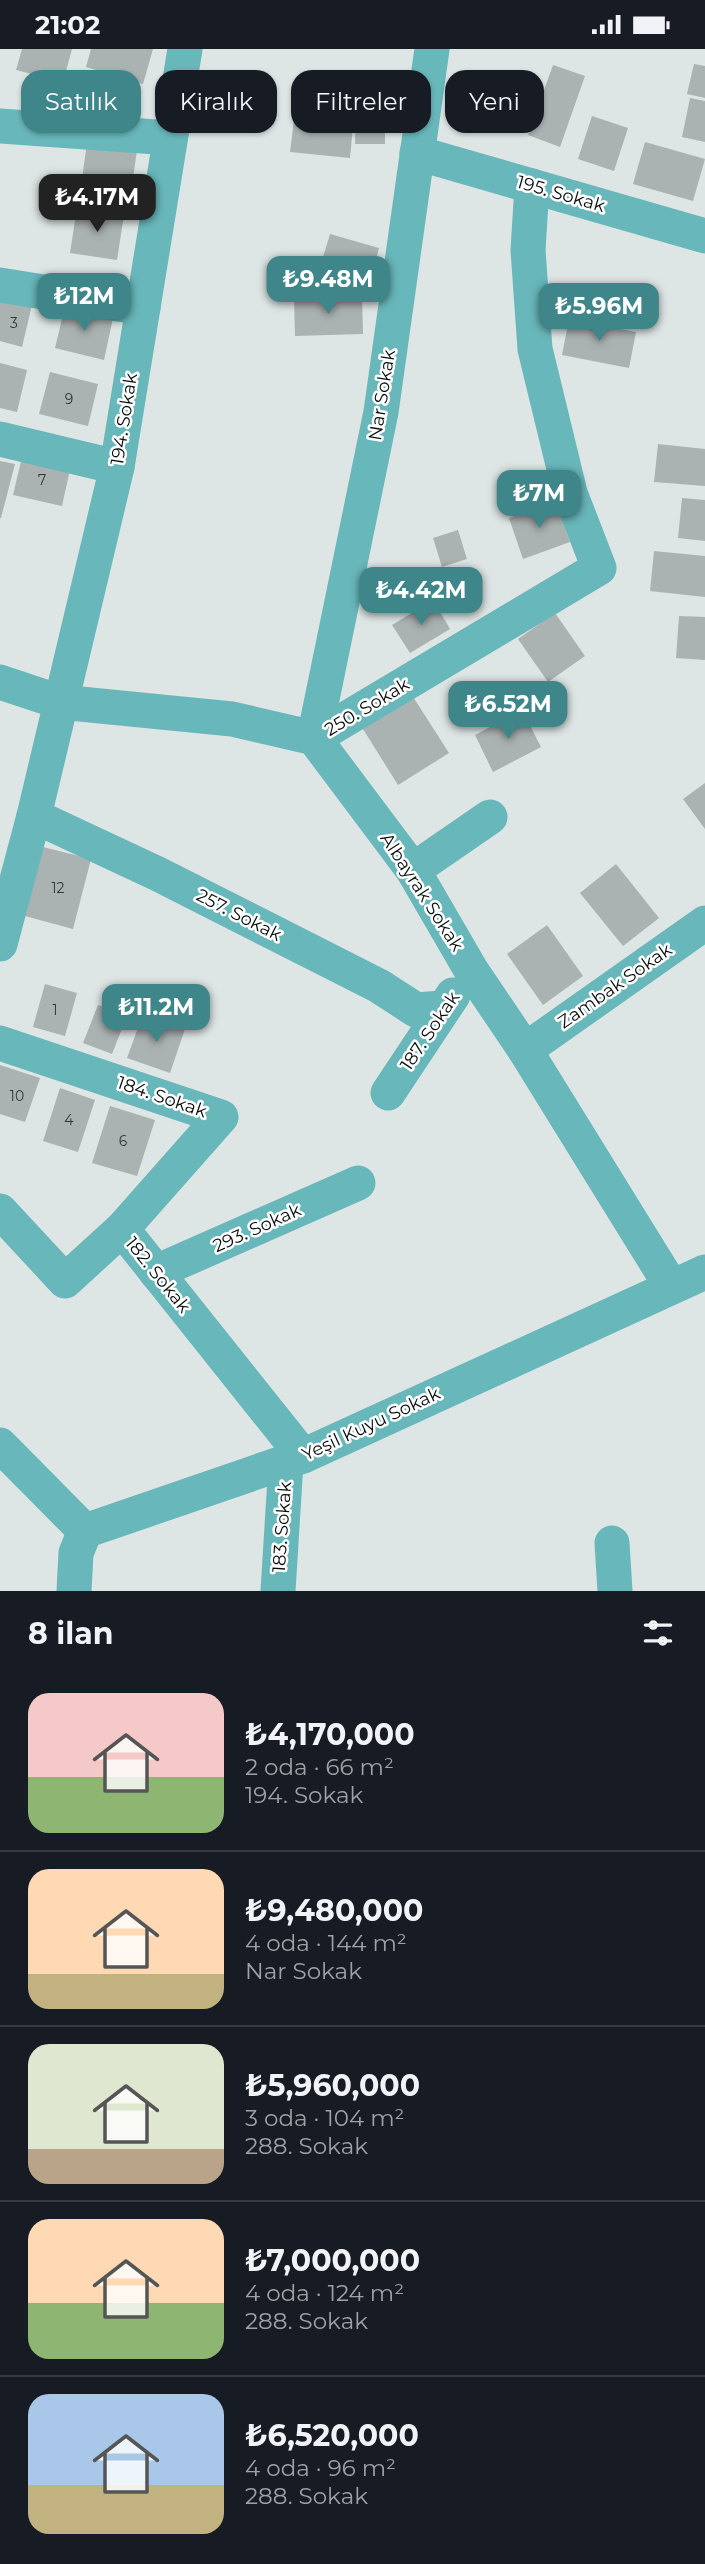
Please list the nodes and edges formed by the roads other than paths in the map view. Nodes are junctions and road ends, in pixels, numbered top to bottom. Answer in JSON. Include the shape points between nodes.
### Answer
{"nodes":[{"id":1,"x":185,"y":49,"type":"edge"},
{"id":2,"x":432,"y":49,"type":"edge"},
{"id":3,"x":0,"y":126,"type":"edge"},
{"id":4,"x":170,"y":138,"type":"junction"},
{"id":5,"x":417,"y":153,"type":"junction"},
{"id":6,"x":532,"y":186,"type":"junction"},
{"id":7,"x":705,"y":236,"type":"edge"},
{"id":8,"x":0,"y":285,"type":"edge"},
{"id":9,"x":143,"y":307,"type":"junction"},
{"id":10,"x":0,"y":439,"type":"edge"},
{"id":11,"x":117,"y":467,"type":"junction"},
{"id":12,"x":0,"y":682,"type":"edge"},
{"id":13,"x":60,"y":702,"type":"junction"},
{"id":14,"x":314,"y":738,"type":"junction"},
{"id":15,"x":34,"y":816,"type":"junction"},
{"id":16,"x":490,"y":817,"type":"dead end"},
{"id":17,"x":413,"y":870,"type":"junction"},
{"id":18,"x":705,"y":923,"type":"edge"},
{"id":19,"x":0,"y":944,"type":"edge"},
{"id":20,"x":471,"y":970,"type":"junction"},
{"id":21,"x":442,"y":1008,"type":"junction"},
{"id":22,"x":0,"y":1043,"type":"edge"},
{"id":23,"x":525,"y":1050,"type":"junction"},
{"id":24,"x":388,"y":1093,"type":"dead end"},
{"id":25,"x":358,"y":1183,"type":"dead end"},
{"id":26,"x":0,"y":1211,"type":"edge"},
{"id":27,"x":122,"y":1229,"type":"junction"},
{"id":28,"x":156,"y":1272,"type":"junction"},
{"id":29,"x":705,"y":1272,"type":"edge"},
{"id":30,"x":671,"y":1286,"type":"junction"},
{"id":31,"x":0,"y":1445,"type":"edge"},
{"id":32,"x":294,"y":1459,"type":"junction"},
{"id":33,"x":85,"y":1531,"type":"junction"},
{"id":34,"x":612,"y":1543,"type":"dead end"},
{"id":35,"x":74,"y":1591,"type":"edge"},
{"id":36,"x":278,"y":1591,"type":"edge"},
{"id":37,"x":615,"y":1591,"type":"edge"}],
"edges":[{"from":1,"to":4,"type":"street","name":"194. Sokak"},
{"from":2,"to":5,"type":"street","name":"Nar Sokak"},
{"from":3,"to":4,"type":"street"},
{"from":4,"to":9,"type":"street","name":"194. Sokak"},
{"from":5,"to":6,"type":"street","name":"195. Sokak"},
{"from":5,"to":14,"type":"street","name":"Nar Sokak","via":[[380,412]]},
{"from":6,"to":7,"type":"street","name":"195. Sokak"},
{"from":6,"to":14,"type":"street","name":"250. Sokak","via":[[528,250],[535,349],[570,493],[599,568]]},
{"from":8,"to":9,"type":"street"},
{"from":9,"to":11,"type":"street","name":"194. Sokak"},
{"from":10,"to":11,"type":"street"},
{"from":11,"to":13,"type":"street","name":"194. Sokak"},
{"from":12,"to":13,"type":"street"},
{"from":13,"to":14,"type":"street","via":[[232,719]]},
{"from":13,"to":15,"type":"street","name":"194. Sokak"},
{"from":14,"to":17,"type":"street","name":"Albayrak Sokak"},
{"from":15,"to":19,"type":"street","name":"194. Sokak"},
{"from":15,"to":21,"type":"street","name":"257. Sokak","via":[[367,980],[416,1010]]},
{"from":16,"to":17,"type":"street"},
{"from":17,"to":20,"type":"street","name":"Albayrak Sokak"},
{"from":18,"to":23,"type":"street","name":"Zambak Sokak"},
{"from":20,"to":21,"type":"street","name":"187. Sokak"},
{"from":20,"to":23,"type":"street","name":"Albayrak Sokak"},
{"from":21,"to":24,"type":"street","name":"187. Sokak"},
{"from":22,"to":27,"type":"street","name":"184. Sokak","via":[[221,1117]]},
{"from":23,"to":30,"type":"street","name":"Albayrak Sokak"},
{"from":25,"to":28,"type":"street","name":"293. Sokak"},
{"from":26,"to":27,"type":"street","name":"182. Sokak","via":[[65,1281]]},
{"from":27,"to":28,"type":"street","name":"182. Sokak"},
{"from":28,"to":32,"type":"street","name":"182. Sokak"},
{"from":29,"to":30,"type":"street","name":"Yeşil Kuyu Sokak"},
{"from":30,"to":32,"type":"street","name":"Yeşil Kuyu Sokak"},
{"from":31,"to":33,"type":"street"},
{"from":32,"to":33,"type":"street","name":"Yeşil Kuyu Sokak"},
{"from":32,"to":36,"type":"street","name":"183. Sokak"},
{"from":33,"to":35,"type":"street","via":[[76,1553]]},
{"from":34,"to":37,"type":"street"}]}
